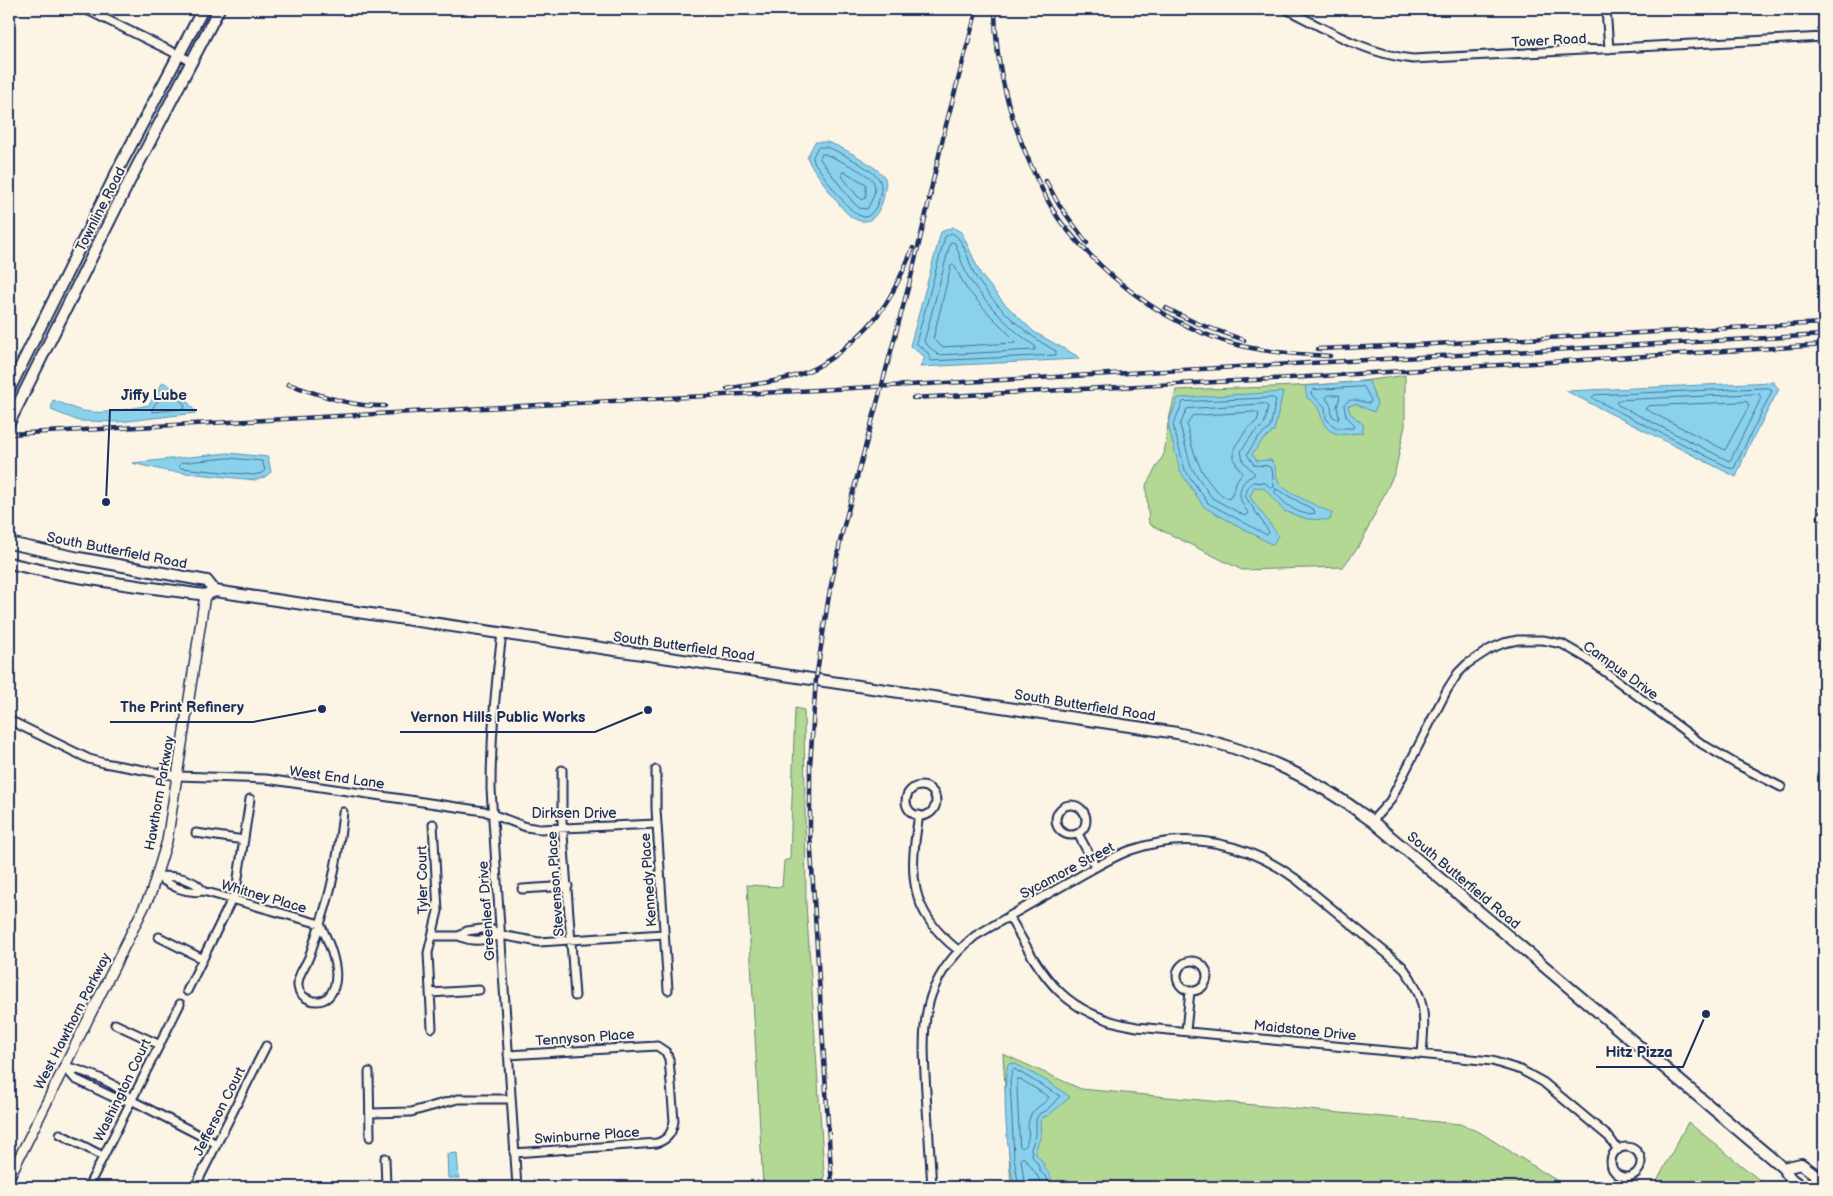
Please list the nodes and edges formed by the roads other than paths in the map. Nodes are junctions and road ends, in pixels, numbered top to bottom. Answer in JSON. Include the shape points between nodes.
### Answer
{"nodes":[{"id":1,"x":85,"y":9,"type":"edge"},
{"id":2,"x":203,"y":9,"type":"edge"},
{"id":3,"x":219,"y":9,"type":"edge"},
{"id":4,"x":1286,"y":9,"type":"edge"},
{"id":5,"x":1606,"y":9,"type":"edge"},
{"id":6,"x":1824,"y":37,"type":"edge"},
{"id":7,"x":1609,"y":49,"type":"junction"},
{"id":8,"x":179,"y":55,"type":"junction"},
{"id":9,"x":191,"y":61,"type":"junction"},
{"id":10,"x":9,"y":390,"type":"edge"},
{"id":11,"x":9,"y":423,"type":"edge"},
{"id":12,"x":9,"y":543,"type":"edge"},
{"id":13,"x":9,"y":563,"type":"edge"},
{"id":14,"x":215,"y":591,"type":"junction"},
{"id":15,"x":205,"y":595,"type":"junction"},
{"id":16,"x":502,"y":633,"type":"junction"},
{"id":17,"x":9,"y":720,"type":"edge"},
{"id":18,"x":562,"y":770,"type":"dead end"},
{"id":19,"x":656,"y":770,"type":"dead end"},
{"id":20,"x":177,"y":776,"type":"junction"},
{"id":21,"x":1781,"y":787,"type":"dead end"},
{"id":22,"x":250,"y":800,"type":"dead end"},
{"id":23,"x":343,"y":812,"type":"dead end"},
{"id":24,"x":492,"y":814,"type":"junction"},
{"id":25,"x":919,"y":815,"type":"junction"},
{"id":26,"x":1372,"y":821,"type":"junction"},
{"id":27,"x":433,"y":824,"type":"dead end"},
{"id":28,"x":657,"y":824,"type":"junction"},
{"id":29,"x":563,"y":828,"type":"junction"},
{"id":30,"x":196,"y":832,"type":"dead end"},
{"id":31,"x":1078,"y":834,"type":"junction"},
{"id":32,"x":244,"y":840,"type":"junction"},
{"id":33,"x":1096,"y":867,"type":"junction"},
{"id":34,"x":157,"y":876,"type":"junction"},
{"id":35,"x":568,"y":886,"type":"junction"},
{"id":36,"x":522,"y":889,"type":"dead end"},
{"id":37,"x":203,"y":891,"type":"junction"},
{"id":38,"x":232,"y":900,"type":"junction"},
{"id":39,"x":1009,"y":916,"type":"junction"},
{"id":40,"x":320,"y":924,"type":"junction"},
{"id":41,"x":664,"y":934,"type":"junction"},
{"id":42,"x":500,"y":935,"type":"junction"},
{"id":43,"x":432,"y":936,"type":"junction"},
{"id":44,"x":459,"y":936,"type":"junction"},
{"id":45,"x":159,"y":937,"type":"dead end"},
{"id":46,"x":571,"y":940,"type":"junction"},
{"id":47,"x":958,"y":950,"type":"junction"},
{"id":48,"x":203,"y":959,"type":"junction"},
{"id":49,"x":479,"y":990,"type":"dead end"},
{"id":50,"x":668,"y":990,"type":"dead end"},
{"id":51,"x":187,"y":991,"type":"dead end"},
{"id":52,"x":1190,"y":991,"type":"junction"},
{"id":53,"x":430,"y":993,"type":"junction"},
{"id":54,"x":575,"y":996,"type":"dead end"},
{"id":55,"x":180,"y":1004,"type":"dead end"},
{"id":56,"x":115,"y":1024,"type":"dead end"},
{"id":57,"x":432,"y":1028,"type":"dead end"},
{"id":58,"x":1186,"y":1031,"type":"junction"},
{"id":59,"x":158,"y":1044,"type":"junction"},
{"id":60,"x":266,"y":1046,"type":"dead end"},
{"id":61,"x":1422,"y":1054,"type":"junction"},
{"id":62,"x":508,"y":1055,"type":"junction"},
{"id":63,"x":64,"y":1066,"type":"junction"},
{"id":64,"x":369,"y":1072,"type":"dead end"},
{"id":65,"x":511,"y":1099,"type":"junction"},
{"id":66,"x":131,"y":1100,"type":"junction"},
{"id":67,"x":371,"y":1113,"type":"junction"},
{"id":68,"x":60,"y":1134,"type":"dead end"},
{"id":69,"x":370,"y":1137,"type":"dead end"},
{"id":70,"x":661,"y":1142,"type":"joint"},
{"id":71,"x":217,"y":1144,"type":"junction"},
{"id":72,"x":1618,"y":1150,"type":"junction"},
{"id":73,"x":514,"y":1153,"type":"junction"},
{"id":74,"x":103,"y":1156,"type":"junction"},
{"id":75,"x":385,"y":1158,"type":"dead end"},
{"id":76,"x":1783,"y":1168,"type":"junction"},
{"id":77,"x":9,"y":1178,"type":"edge"},
{"id":78,"x":1824,"y":1181,"type":"edge"},
{"id":79,"x":88,"y":1187,"type":"edge"},
{"id":80,"x":195,"y":1187,"type":"edge"},
{"id":81,"x":386,"y":1187,"type":"edge"},
{"id":82,"x":517,"y":1187,"type":"edge"},
{"id":83,"x":932,"y":1187,"type":"edge"},
{"id":84,"x":1802,"y":1187,"type":"edge"}],
"edges":[{"from":1,"to":8,"type":"street"},
{"from":2,"to":8,"type":"main road","name":"Townline Road"},
{"from":3,"to":9,"type":"main road","name":"Townline Road"},
{"from":4,"to":7,"type":"street","name":"Tower Road","via":[[1356,45],[1397,57],[1433,59]]},
{"from":5,"to":7,"type":"street"},
{"from":6,"to":7,"type":"street","name":"Tower Road"},
{"from":8,"to":9,"type":"street"},
{"from":8,"to":10,"type":"main road","name":"Townline Road"},
{"from":9,"to":11,"type":"main road","name":"Townline Road"},
{"from":12,"to":14,"type":"main road","name":"South Butterfield Road","via":[[207,581]]},
{"from":13,"to":15,"type":"main road","name":"South Butterfield Road"},
{"from":14,"to":15,"type":"main road"},
{"from":14,"to":16,"type":"main road","name":"South Butterfield Road"},
{"from":15,"to":20,"type":"street","name":"Hawthorn Parkway"},
{"from":16,"to":24,"type":"street","name":"Greenleaf Drive","via":[[491,738]]},
{"from":16,"to":26,"type":"main road","name":"South Butterfield Road","via":[[1200,738],[1249,752],[1289,769]]},
{"from":17,"to":20,"type":"street","name":"West End Lane","via":[[89,759]]},
{"from":18,"to":29,"type":"street","name":"Stevenson Place"},
{"from":19,"to":28,"type":"street","name":"Kennedy Place"},
{"from":20,"to":24,"type":"street","name":"West End Lane","via":[[266,779]]},
{"from":20,"to":34,"type":"street","name":"Hawthorn Parkway","via":[[167,842]]},
{"from":21,"to":26,"type":"street","name":"Campus Drive","via":[[1702,744],[1570,648],[1543,640],[1518,640],[1483,653],[1458,673],[1446,690],[1390,801]]},
{"from":22,"to":32,"type":"street"},
{"from":23,"to":40,"type":"street","via":[[329,899]]},
{"from":24,"to":29,"type":"street","name":"Dirksen Drive","via":[[526,827]]},
{"from":24,"to":42,"type":"street","name":"Greenleaf Drive"},
{"from":25,"to":25,"type":"street","via":[[929,813],[935,805],[933,792],[924,786],[910,790],[906,800],[908,809]]},
{"from":25,"to":47,"type":"street","via":[[912,861],[918,899],[937,931]]},
{"from":26,"to":76,"type":"main road","name":"South Butterfield Road"},
{"from":27,"to":43,"type":"street","name":"Tyler Court","via":[[438,911]]},
{"from":28,"to":29,"type":"street","name":"Dirksen Drive"},
{"from":28,"to":41,"type":"street","name":"Kennedy Place"},
{"from":29,"to":35,"type":"street","name":"Stevenson Place"},
{"from":30,"to":32,"type":"street"},
{"from":31,"to":31,"type":"street","via":[[1084,830],[1086,815],[1076,805],[1066,806],[1058,813],[1058,828],[1066,834]]},
{"from":31,"to":33,"type":"street"},
{"from":32,"to":38,"type":"street"},
{"from":33,"to":39,"type":"street","name":"Sycamore Street"},
{"from":33,"to":61,"type":"street","name":"Sycamore Street","via":[[1145,846],[1189,840],[1241,849],[1281,868],[1402,966],[1412,980],[1424,1009]]},
{"from":34,"to":37,"type":"street","name":"Whitney Place","via":[[192,893]]},
{"from":34,"to":37,"type":"street","name":"Whitney Place","via":[[174,876],[197,884]]},
{"from":34,"to":63,"type":"street","name":"West Hawthorn Parkway"},
{"from":35,"to":36,"type":"street"},
{"from":35,"to":46,"type":"street","name":"Stevenson Place"},
{"from":37,"to":38,"type":"street","name":"Whitney Place"},
{"from":38,"to":40,"type":"street","name":"Whitney Place"},
{"from":38,"to":48,"type":"street"},
{"from":39,"to":47,"type":"street","name":"Sycamore Street"},
{"from":39,"to":58,"type":"street","name":"Maidstone Drive","via":[[1037,966],[1062,994],[1082,1009],[1119,1024]]},
{"from":40,"to":40,"type":"street","via":[[298,984],[302,995],[318,1001],[329,996],[335,974],[330,945]]},
{"from":41,"to":46,"type":"street"},
{"from":41,"to":50,"type":"street","name":"Kennedy Place"},
{"from":42,"to":44,"type":"street","via":[[488,940],[468,940]]},
{"from":42,"to":44,"type":"street","via":[[489,928],[467,930]]},
{"from":42,"to":46,"type":"street","via":[[539,942]]},
{"from":42,"to":62,"type":"street","name":"Greenleaf Drive"},
{"from":43,"to":44,"type":"street"},
{"from":43,"to":53,"type":"street","name":"Tyler Court","via":[[428,953]]},
{"from":45,"to":48,"type":"street"},
{"from":46,"to":54,"type":"street","name":"Stevenson Place"},
{"from":47,"to":83,"type":"street","name":"Sycamore Street","via":[[935,986],[925,1016],[923,1042]]},
{"from":48,"to":51,"type":"street"},
{"from":49,"to":53,"type":"street"},
{"from":52,"to":52,"type":"street","via":[[1201,988],[1207,979],[1206,970],[1195,961],[1181,965],[1177,973],[1178,984]]},
{"from":52,"to":58,"type":"street"},
{"from":53,"to":57,"type":"street","name":"Tyler Court"},
{"from":55,"to":59,"type":"street","name":"Washington Court"},
{"from":56,"to":59,"type":"street"},
{"from":58,"to":61,"type":"street","name":"Maidstone Drive"},
{"from":59,"to":66,"type":"street","name":"Washington Court"},
{"from":60,"to":71,"type":"street","name":"Jefferson Court"},
{"from":61,"to":72,"type":"street","name":"Maidstone Drive","via":[[1492,1061],[1520,1070],[1560,1094],[1610,1137]]},
{"from":62,"to":65,"type":"street","name":"Greenleaf Drive"},
{"from":62,"to":70,"type":"street","name":"Tennyson Place","via":[[653,1045],[662,1048],[670,1059],[674,1121],[673,1130]]},
{"from":63,"to":66,"type":"street","via":[[81,1070],[125,1092]]},
{"from":63,"to":77,"type":"street","name":"West Hawthorn Parkway"},
{"from":64,"to":67,"type":"street"},
{"from":65,"to":67,"type":"street","via":[[458,1099],[411,1112]]},
{"from":65,"to":73,"type":"street","name":"Greenleaf Drive"},
{"from":66,"to":71,"type":"street"},
{"from":66,"to":74,"type":"street","name":"Washington Court"},
{"from":67,"to":69,"type":"street"},
{"from":68,"to":74,"type":"street"},
{"from":70,"to":73,"type":"street","name":"Swinburne Place"},
{"from":71,"to":80,"type":"street","name":"Jefferson Court"},
{"from":72,"to":72,"type":"street","via":[[1628,1147],[1639,1155],[1640,1168],[1633,1175],[1624,1177],[1613,1168],[1612,1158]]},
{"from":73,"to":82,"type":"street","name":"Greenleaf Drive"},
{"from":74,"to":79,"type":"street","name":"Washington Court"},
{"from":75,"to":81,"type":"street"},
{"from":76,"to":78,"type":"main road","via":[[1801,1164]]},
{"from":76,"to":84,"type":"main road","name":"South Butterfield Road"}]}
